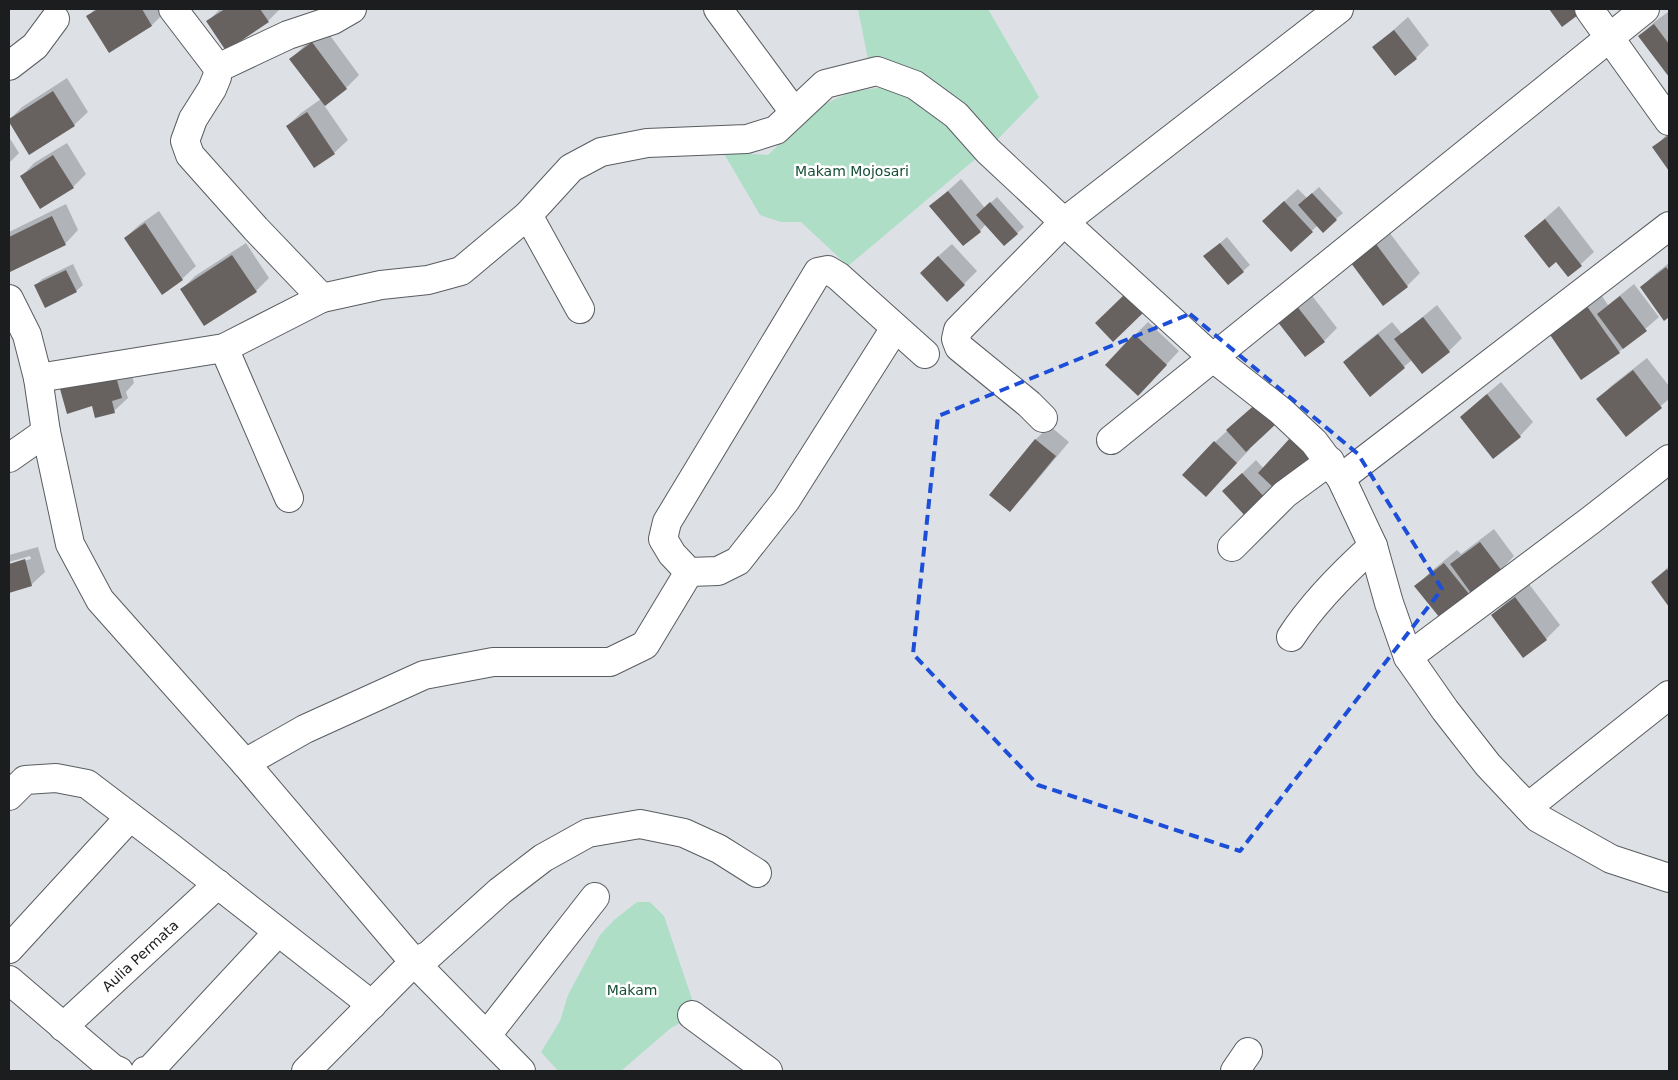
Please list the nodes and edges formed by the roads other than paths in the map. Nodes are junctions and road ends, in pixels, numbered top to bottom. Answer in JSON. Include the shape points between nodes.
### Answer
{"nodes":[{"id":1,"x":173,"y":9,"type":"edge"},
{"id":2,"x":352,"y":9,"type":"edge"},
{"id":3,"x":718,"y":9,"type":"edge"},
{"id":4,"x":1339,"y":9,"type":"edge"},
{"id":5,"x":1589,"y":9,"type":"edge"},
{"id":6,"x":1646,"y":9,"type":"edge"},
{"id":7,"x":55,"y":20,"type":"dead end"},
{"id":8,"x":1609,"y":38,"type":"junction"},
{"id":9,"x":9,"y":66,"type":"edge"},
{"id":10,"x":218,"y":68,"type":"junction"},
{"id":11,"x":794,"y":112,"type":"junction"},
{"id":12,"x":1669,"y":120,"type":"edge"},
{"id":13,"x":528,"y":215,"type":"junction"},
{"id":14,"x":1064,"y":222,"type":"junction"},
{"id":15,"x":1669,"y":226,"type":"edge"},
{"id":16,"x":322,"y":298,"type":"junction"},
{"id":17,"x":9,"y":299,"type":"edge"},
{"id":18,"x":580,"y":309,"type":"dead end"},
{"id":19,"x":895,"y":328,"type":"junction"},
{"id":20,"x":224,"y":348,"type":"junction"},
{"id":21,"x":925,"y":354,"type":"dead end"},
{"id":22,"x":1212,"y":357,"type":"junction"},
{"id":23,"x":38,"y":378,"type":"junction"},
{"id":24,"x":1043,"y":418,"type":"dead end"},
{"id":25,"x":46,"y":432,"type":"junction"},
{"id":26,"x":1111,"y":440,"type":"dead end"},
{"id":27,"x":9,"y":458,"type":"edge"},
{"id":28,"x":1669,"y":459,"type":"edge"},
{"id":29,"x":1336,"y":470,"type":"junction"},
{"id":30,"x":289,"y":498,"type":"dead end"},
{"id":31,"x":1232,"y":546,"type":"dead end"},
{"id":32,"x":1373,"y":546,"type":"junction"},
{"id":33,"x":689,"y":572,"type":"junction"},
{"id":34,"x":1291,"y":637,"type":"dead end"},
{"id":35,"x":1408,"y":657,"type":"junction"},
{"id":36,"x":1669,"y":695,"type":"edge"},
{"id":37,"x":245,"y":764,"type":"junction"},
{"id":38,"x":9,"y":796,"type":"edge"},
{"id":39,"x":1528,"y":807,"type":"junction"},
{"id":40,"x":130,"y":817,"type":"junction"},
{"id":41,"x":756,"y":873,"type":"dead end"},
{"id":42,"x":1669,"y":878,"type":"edge"},
{"id":43,"x":218,"y":884,"type":"junction"},
{"id":44,"x":595,"y":897,"type":"dead end"},
{"id":45,"x":278,"y":932,"type":"junction"},
{"id":46,"x":9,"y":949,"type":"edge"},
{"id":47,"x":414,"y":962,"type":"junction"},
{"id":48,"x":9,"y":980,"type":"edge"},
{"id":49,"x":372,"y":1005,"type":"junction"},
{"id":50,"x":692,"y":1015,"type":"dead end"},
{"id":51,"x":63,"y":1027,"type":"junction"},
{"id":52,"x":487,"y":1035,"type":"junction"},
{"id":53,"x":119,"y":1071,"type":"edge"},
{"id":54,"x":145,"y":1071,"type":"edge"},
{"id":55,"x":306,"y":1071,"type":"edge"},
{"id":56,"x":521,"y":1071,"type":"edge"},
{"id":57,"x":768,"y":1071,"type":"edge"}],
"edges":[{"from":1,"to":10,"type":"street"},
{"from":2,"to":10,"type":"street"},
{"from":3,"to":11,"type":"street"},
{"from":4,"to":14,"type":"street"},
{"from":5,"to":8,"type":"street"},
{"from":6,"to":8,"type":"street"},
{"from":7,"to":9,"type":"street","via":[[35,46]]},
{"from":8,"to":12,"type":"street"},
{"from":8,"to":22,"type":"street"},
{"from":10,"to":16,"type":"street","via":[[215,83],[193,119],[185,141],[190,156]]},
{"from":11,"to":13,"type":"street","via":[[776,130],[746,139],[647,143],[601,152],[571,168]]},
{"from":11,"to":14,"type":"street","via":[[825,84],[877,71],[915,85],[956,115],[988,151]]},
{"from":13,"to":16,"type":"street","via":[[461,271],[428,280],[381,285]]},
{"from":13,"to":18,"type":"street"},
{"from":14,"to":22,"type":"street"},
{"from":14,"to":24,"type":"street","via":[[958,330],[956,339],[959,347]]},
{"from":15,"to":29,"type":"street"},
{"from":16,"to":20,"type":"street"},
{"from":17,"to":23,"type":"street","via":[[27,335]]},
{"from":19,"to":21,"type":"street"},
{"from":19,"to":33,"type":"street","via":[[786,500],[738,561],[718,571]]},
{"from":19,"to":33,"type":"street","via":[[838,276],[828,270],[818,272],[668,522],[663,539]]},
{"from":20,"to":23,"type":"street"},
{"from":20,"to":30,"type":"street"},
{"from":22,"to":26,"type":"street"},
{"from":22,"to":29,"type":"street","via":[[1281,411],[1314,442]]},
{"from":23,"to":25,"type":"street"},
{"from":25,"to":27,"type":"street"},
{"from":25,"to":37,"type":"street","via":[[70,544],[100,600]]},
{"from":28,"to":35,"type":"street"},
{"from":29,"to":31,"type":"street","via":[[1285,494]]},
{"from":29,"to":32,"type":"street"},
{"from":32,"to":34,"type":"street","via":[[1344,571]]},
{"from":32,"to":35,"type":"street","via":[[1388,603]]},
{"from":33,"to":37,"type":"street","via":[[644,645],[610,662],[493,662],[424,675],[305,729]]},
{"from":35,"to":39,"type":"street","via":[[1488,765]]},
{"from":36,"to":39,"type":"street"},
{"from":37,"to":47,"type":"street"},
{"from":38,"to":40,"type":"street","via":[[25,780],[56,778],[87,784]]},
{"from":39,"to":42,"type":"street","via":[[1538,818],[1611,859]]},
{"from":40,"to":43,"type":"street"},
{"from":40,"to":46,"type":"street"},
{"from":41,"to":47,"type":"street","via":[[719,849],[684,833],[640,824],[588,832],[543,858],[500,891],[429,955]]},
{"from":43,"to":45,"type":"street"},
{"from":43,"to":51,"type":"street","name":"Aulia Permata"},
{"from":44,"to":52,"type":"street"},
{"from":45,"to":49,"type":"street"},
{"from":45,"to":54,"type":"street","via":[[150,1070]]},
{"from":47,"to":49,"type":"street"},
{"from":47,"to":52,"type":"street"},
{"from":48,"to":51,"type":"street"},
{"from":49,"to":55,"type":"street"},
{"from":50,"to":57,"type":"street"},
{"from":51,"to":53,"type":"street"},
{"from":52,"to":56,"type":"street"}]}
